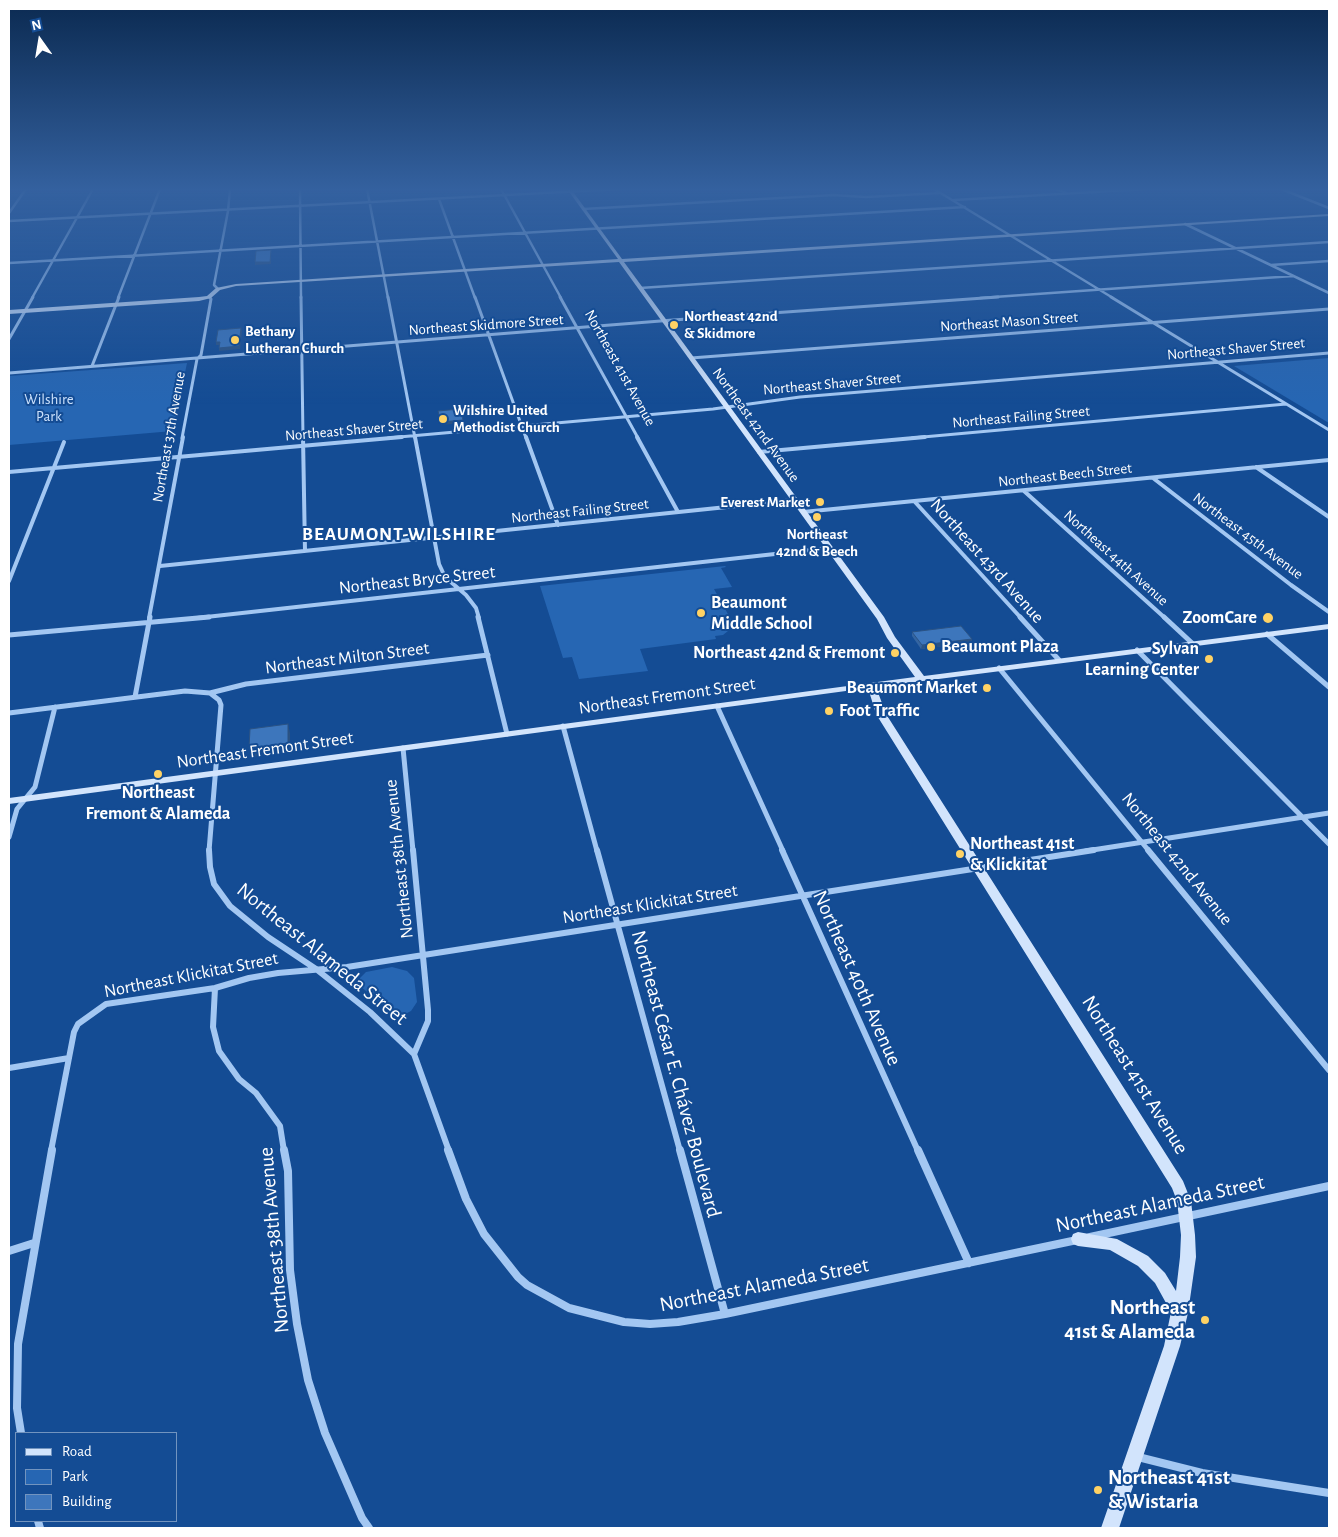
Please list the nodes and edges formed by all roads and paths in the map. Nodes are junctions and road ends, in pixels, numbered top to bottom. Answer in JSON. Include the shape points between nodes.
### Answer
{"nodes":[{"id":1,"x":619,"y":260,"type":"edge"},
{"id":2,"x":53,"y":261,"type":"junction"},
{"id":3,"x":57,"y":261,"type":"edge"},
{"id":4,"x":132,"y":261,"type":"edge"},
{"id":5,"x":219,"y":261,"type":"edge"},
{"id":6,"x":302,"y":261,"type":"edge"},
{"id":7,"x":381,"y":261,"type":"edge"},
{"id":8,"x":461,"y":261,"type":"edge"},
{"id":9,"x":540,"y":261,"type":"edge"},
{"id":10,"x":608,"y":261,"type":"edge"},
{"id":11,"x":1051,"y":261,"type":"junction"},
{"id":12,"x":1055,"y":261,"type":"edge"},
{"id":13,"x":1261,"y":261,"type":"edge"},
{"id":14,"x":1329,"y":261,"type":"edge"},
{"id":15,"x":9,"y":263,"type":"edge"},
{"id":16,"x":542,"y":265,"type":"junction"},
{"id":17,"x":1270,"y":265,"type":"junction"},
{"id":18,"x":464,"y":270,"type":"junction"},
{"id":19,"x":384,"y":275,"type":"junction"},
{"id":20,"x":1293,"y":276,"type":"junction"},
{"id":21,"x":301,"y":281,"type":"junction"},
{"id":22,"x":640,"y":288,"type":"junction"},
{"id":23,"x":218,"y":289,"type":"junction"},
{"id":24,"x":1099,"y":290,"type":"junction"},
{"id":25,"x":1329,"y":291,"type":"edge"},
{"id":26,"x":209,"y":297,"type":"junction"},
{"id":27,"x":115,"y":305,"type":"junction"},
{"id":28,"x":1329,"y":309,"type":"edge"},
{"id":29,"x":24,"y":311,"type":"junction"},
{"id":30,"x":9,"y":312,"type":"edge"},
{"id":31,"x":664,"y":322,"type":"junction"},
{"id":32,"x":1152,"y":323,"type":"junction"},
{"id":33,"x":578,"y":329,"type":"junction"},
{"id":34,"x":488,"y":336,"type":"junction"},
{"id":35,"x":9,"y":339,"type":"edge"},
{"id":36,"x":396,"y":343,"type":"junction"},
{"id":37,"x":302,"y":350,"type":"junction"},
{"id":38,"x":1329,"y":353,"type":"edge"},
{"id":39,"x":691,"y":358,"type":"junction"},
{"id":40,"x":197,"y":359,"type":"junction"},
{"id":41,"x":1217,"y":362,"type":"junction"},
{"id":42,"x":92,"y":366,"type":"junction"},
{"id":43,"x":9,"y":372,"type":"edge"},
{"id":44,"x":1286,"y":404,"type":"junction"},
{"id":45,"x":726,"y":406,"type":"junction"},
{"id":46,"x":626,"y":417,"type":"junction"},
{"id":47,"x":522,"y":426,"type":"junction"},
{"id":48,"x":1329,"y":430,"type":"edge"},
{"id":49,"x":414,"y":436,"type":"junction"},
{"id":50,"x":64,"y":442,"type":"dead end"},
{"id":51,"x":304,"y":446,"type":"junction"},
{"id":52,"x":759,"y":452,"type":"junction"},
{"id":53,"x":180,"y":457,"type":"junction"},
{"id":54,"x":1329,"y":460,"type":"edge"},
{"id":55,"x":1256,"y":467,"type":"junction"},
{"id":56,"x":53,"y":468,"type":"junction"},
{"id":57,"x":9,"y":472,"type":"edge"},
{"id":58,"x":1154,"y":478,"type":"junction"},
{"id":59,"x":1024,"y":491,"type":"junction"},
{"id":60,"x":794,"y":500,"type":"junction"},
{"id":61,"x":915,"y":502,"type":"junction"},
{"id":62,"x":678,"y":512,"type":"junction"},
{"id":63,"x":803,"y":512,"type":"junction"},
{"id":64,"x":1329,"y":517,"type":"edge"},
{"id":65,"x":558,"y":525,"type":"junction"},
{"id":66,"x":433,"y":538,"type":"junction"},
{"id":67,"x":829,"y":548,"type":"junction"},
{"id":68,"x":305,"y":551,"type":"junction"},
{"id":69,"x":160,"y":566,"type":"junction"},
{"id":70,"x":9,"y":581,"type":"edge"},
{"id":71,"x":459,"y":589,"type":"junction"},
{"id":72,"x":1329,"y":612,"type":"edge"},
{"id":73,"x":148,"y":624,"type":"junction"},
{"id":74,"x":1329,"y":626,"type":"edge"},
{"id":75,"x":1267,"y":634,"type":"junction"},
{"id":76,"x":9,"y":635,"type":"edge"},
{"id":77,"x":1192,"y":644,"type":"junction"},
{"id":78,"x":1137,"y":650,"type":"junction"},
{"id":79,"x":488,"y":655,"type":"junction"},
{"id":80,"x":1059,"y":660,"type":"junction"},
{"id":81,"x":999,"y":668,"type":"junction"},
{"id":82,"x":921,"y":678,"type":"junction"},
{"id":83,"x":871,"y":685,"type":"junction"},
{"id":84,"x":1329,"y":687,"type":"edge"},
{"id":85,"x":210,"y":693,"type":"junction"},
{"id":86,"x":136,"y":697,"type":"junction"},
{"id":87,"x":717,"y":706,"type":"junction"},
{"id":88,"x":55,"y":707,"type":"junction"},
{"id":89,"x":9,"y":713,"type":"edge"},
{"id":90,"x":563,"y":726,"type":"junction"},
{"id":91,"x":507,"y":734,"type":"junction"},
{"id":92,"x":403,"y":748,"type":"junction"},
{"id":93,"x":215,"y":773,"type":"junction"},
{"id":94,"x":26,"y":799,"type":"junction"},
{"id":95,"x":9,"y":801,"type":"edge"},
{"id":96,"x":1329,"y":813,"type":"edge"},
{"id":97,"x":1303,"y":817,"type":"junction"},
{"id":98,"x":9,"y":837,"type":"edge"},
{"id":99,"x":1144,"y":842,"type":"junction"},
{"id":100,"x":1329,"y":844,"type":"edge"},
{"id":101,"x":978,"y":868,"type":"junction"},
{"id":102,"x":802,"y":895,"type":"junction"},
{"id":103,"x":618,"y":924,"type":"junction"},
{"id":104,"x":423,"y":954,"type":"junction"},
{"id":105,"x":316,"y":970,"type":"junction"},
{"id":106,"x":215,"y":988,"type":"junction"},
{"id":107,"x":414,"y":1054,"type":"junction"},
{"id":108,"x":69,"y":1058,"type":"junction"},
{"id":109,"x":9,"y":1068,"type":"edge"},
{"id":110,"x":1329,"y":1070,"type":"edge"},
{"id":111,"x":1329,"y":1186,"type":"edge"},
{"id":112,"x":1187,"y":1216,"type":"junction"},
{"id":113,"x":1078,"y":1239,"type":"junction"},
{"id":114,"x":34,"y":1243,"type":"junction"},
{"id":115,"x":9,"y":1251,"type":"edge"},
{"id":116,"x":969,"y":1263,"type":"junction"},
{"id":117,"x":1180,"y":1313,"type":"junction"},
{"id":118,"x":725,"y":1314,"type":"junction"},
{"id":119,"x":21,"y":1432,"type":"edge"},
{"id":120,"x":1135,"y":1456,"type":"junction"},
{"id":121,"x":1329,"y":1493,"type":"edge"},
{"id":122,"x":369,"y":1528,"type":"edge"},
{"id":123,"x":1110,"y":1528,"type":"edge"}],
"edges":[{"from":1,"to":22,"type":"street","name":"Northeast 42nd Avenue"},
{"from":2,"to":3,"type":"street"},
{"from":2,"to":15,"type":"street"},
{"from":2,"to":29,"type":"street"},
{"from":4,"to":27,"type":"street"},
{"from":5,"to":23,"type":"street","via":[[214,285]]},
{"from":6,"to":21,"type":"street"},
{"from":7,"to":19,"type":"street"},
{"from":8,"to":18,"type":"street"},
{"from":9,"to":16,"type":"street","name":"Northeast 41st Avenue"},
{"from":10,"to":16,"type":"street"},
{"from":11,"to":12,"type":"street"},
{"from":11,"to":22,"type":"street"},
{"from":11,"to":24,"type":"street"},
{"from":13,"to":17,"type":"street"},
{"from":14,"to":17,"type":"street"},
{"from":16,"to":18,"type":"street"},
{"from":16,"to":33,"type":"street","name":"Northeast 41st Avenue"},
{"from":17,"to":20,"type":"street"},
{"from":18,"to":19,"type":"street"},
{"from":18,"to":34,"type":"street"},
{"from":19,"to":21,"type":"street"},
{"from":19,"to":36,"type":"street"},
{"from":20,"to":24,"type":"street","name":"Northeast Skidmore Street"},
{"from":20,"to":25,"type":"street"},
{"from":21,"to":23,"type":"street"},
{"from":21,"to":37,"type":"street"},
{"from":22,"to":31,"type":"street","name":"Northeast 42nd Avenue"},
{"from":23,"to":26,"type":"street"},
{"from":24,"to":31,"type":"street","name":"Northeast Skidmore Street"},
{"from":24,"to":32,"type":"street"},
{"from":26,"to":27,"type":"street"},
{"from":26,"to":40,"type":"street","name":"Northeast 37th Avenue","via":[[201,355]]},
{"from":27,"to":29,"type":"street"},
{"from":27,"to":42,"type":"street"},
{"from":28,"to":32,"type":"street","name":"Northeast Mason Street"},
{"from":29,"to":30,"type":"street"},
{"from":29,"to":35,"type":"street"},
{"from":31,"to":33,"type":"street","name":"Northeast Skidmore Street"},
{"from":31,"to":39,"type":"street","name":"Northeast 42nd Avenue"},
{"from":32,"to":39,"type":"street","name":"Northeast Mason Street"},
{"from":32,"to":41,"type":"street"},
{"from":33,"to":34,"type":"street","name":"Northeast Skidmore Street"},
{"from":33,"to":46,"type":"street","name":"Northeast 41st Avenue"},
{"from":34,"to":36,"type":"street","name":"Northeast Skidmore Street"},
{"from":34,"to":47,"type":"street"},
{"from":36,"to":37,"type":"street","name":"Northeast Skidmore Street"},
{"from":36,"to":49,"type":"street"},
{"from":37,"to":40,"type":"street","name":"Northeast Skidmore Street"},
{"from":37,"to":51,"type":"street"},
{"from":38,"to":41,"type":"street","name":"Northeast Shaver Street"},
{"from":39,"to":45,"type":"street","name":"Northeast 42nd Avenue"},
{"from":40,"to":42,"type":"street","name":"Northeast Skidmore Street"},
{"from":40,"to":53,"type":"street","name":"Northeast 37th Avenue"},
{"from":41,"to":44,"type":"street"},
{"from":41,"to":45,"type":"street","name":"Northeast Shaver Street"},
{"from":42,"to":43,"type":"street","name":"Northeast Skidmore Street"},
{"from":44,"to":48,"type":"street"},
{"from":44,"to":52,"type":"street","name":"Northeast Failing Street"},
{"from":45,"to":46,"type":"street","name":"Northeast Shaver Street"},
{"from":45,"to":52,"type":"street","name":"Northeast 42nd Avenue"},
{"from":46,"to":47,"type":"street","name":"Northeast Shaver Street"},
{"from":46,"to":62,"type":"street","name":"Northeast 41st Avenue"},
{"from":47,"to":49,"type":"street","name":"Northeast Shaver Street"},
{"from":47,"to":65,"type":"street"},
{"from":49,"to":51,"type":"street","name":"Northeast Shaver Street"},
{"from":49,"to":66,"type":"street"},
{"from":50,"to":56,"type":"street"},
{"from":51,"to":53,"type":"street","name":"Northeast Shaver Street"},
{"from":51,"to":68,"type":"street"},
{"from":52,"to":60,"type":"street","name":"Northeast 42nd Avenue"},
{"from":53,"to":56,"type":"street","name":"Northeast Shaver Street"},
{"from":53,"to":69,"type":"street","name":"Northeast 37th Avenue"},
{"from":54,"to":55,"type":"street","name":"Northeast Beech Street"},
{"from":55,"to":58,"type":"street","name":"Northeast Beech Street"},
{"from":55,"to":64,"type":"street"},
{"from":56,"to":57,"type":"street","name":"Northeast Shaver Street"},
{"from":56,"to":70,"type":"street"},
{"from":58,"to":59,"type":"street","name":"Northeast Beech Street"},
{"from":58,"to":72,"type":"street","name":"Northeast 45th Avenue"},
{"from":59,"to":61,"type":"street","name":"Northeast Beech Street"},
{"from":59,"to":77,"type":"street","name":"Northeast 44th Avenue"},
{"from":60,"to":62,"type":"street","name":"Northeast Failing Street"},
{"from":60,"to":63,"type":"street","name":"Northeast 42nd Avenue"},
{"from":61,"to":63,"type":"street","name":"Northeast Beech Street"},
{"from":61,"to":80,"type":"street","name":"Northeast 43rd Avenue"},
{"from":62,"to":65,"type":"street","name":"Northeast Failing Street"},
{"from":63,"to":67,"type":"street","name":"Northeast 42nd Avenue"},
{"from":65,"to":66,"type":"street","name":"Northeast Failing Street"},
{"from":66,"to":68,"type":"street","name":"Northeast Failing Street"},
{"from":66,"to":71,"type":"street","via":[[441,570]]},
{"from":67,"to":71,"type":"street","name":"Northeast Bryce Street"},
{"from":67,"to":82,"type":"street","name":"Northeast 42nd Avenue"},
{"from":68,"to":69,"type":"street","name":"Northeast Failing Street"},
{"from":69,"to":73,"type":"street","name":"Northeast 37th Avenue"},
{"from":71,"to":73,"type":"street","name":"Northeast Bryce Street"},
{"from":71,"to":79,"type":"street","via":[[476,608]]},
{"from":73,"to":76,"type":"street","name":"Northeast Bryce Street"},
{"from":73,"to":86,"type":"street","name":"Northeast 37th Avenue"},
{"from":74,"to":75,"type":"street","name":"Northeast Fremont Street"},
{"from":75,"to":77,"type":"street","name":"Northeast Fremont Street"},
{"from":75,"to":84,"type":"street"},
{"from":77,"to":78,"type":"street","name":"Northeast Fremont Street"},
{"from":78,"to":80,"type":"street","name":"Northeast Fremont Street"},
{"from":78,"to":97,"type":"street"},
{"from":79,"to":85,"type":"street","name":"Northeast Milton Street","via":[[246,684]]},
{"from":79,"to":91,"type":"street"},
{"from":80,"to":81,"type":"street","name":"Northeast Fremont Street"},
{"from":81,"to":82,"type":"street","name":"Northeast Fremont Street"},
{"from":81,"to":99,"type":"street","name":"Northeast 42nd Avenue"},
{"from":82,"to":83,"type":"street","name":"Northeast Fremont Street"},
{"from":83,"to":87,"type":"street","name":"Northeast Fremont Street"},
{"from":83,"to":101,"type":"street","name":"Northeast 41st Avenue","via":[[881,714]]},
{"from":85,"to":86,"type":"street","via":[[185,691]]},
{"from":85,"to":93,"type":"street","name":"Northeast Alameda Street","via":[[221,705]]},
{"from":86,"to":88,"type":"street"},
{"from":87,"to":90,"type":"street","name":"Northeast Fremont Street"},
{"from":87,"to":102,"type":"street","name":"Northeast 40th Avenue"},
{"from":88,"to":89,"type":"street"},
{"from":88,"to":94,"type":"street","via":[[35,787]]},
{"from":90,"to":91,"type":"street","name":"Northeast Fremont Street"},
{"from":90,"to":103,"type":"street","name":"Northeast César E. Chávez Boulevard"},
{"from":91,"to":92,"type":"street","name":"Northeast Fremont Street"},
{"from":92,"to":93,"type":"street","name":"Northeast Fremont Street"},
{"from":92,"to":104,"type":"street","name":"Northeast 38th Avenue"},
{"from":93,"to":94,"type":"street","name":"Northeast Fremont Street"},
{"from":93,"to":105,"type":"street","name":"Northeast Alameda Street","via":[[209,849],[214,884],[230,906]]},
{"from":94,"to":95,"type":"street","name":"Northeast Fremont Street"},
{"from":94,"to":98,"type":"street","via":[[17,809]]},
{"from":96,"to":97,"type":"street","name":"Northeast Klickitat Street"},
{"from":97,"to":99,"type":"street","name":"Northeast Klickitat Street"},
{"from":97,"to":100,"type":"street"},
{"from":99,"to":101,"type":"street","name":"Northeast Klickitat Street"},
{"from":99,"to":110,"type":"street","name":"Northeast 42nd Avenue"},
{"from":101,"to":102,"type":"street","name":"Northeast Klickitat Street"},
{"from":101,"to":112,"type":"street","name":"Northeast 41st Avenue","via":[[1178,1185]]},
{"from":102,"to":103,"type":"street","name":"Northeast Klickitat Street"},
{"from":102,"to":116,"type":"street","name":"Northeast 40th Avenue"},
{"from":103,"to":104,"type":"street","name":"Northeast Klickitat Street"},
{"from":103,"to":118,"type":"street","name":"Northeast César E. Chávez Boulevard"},
{"from":104,"to":105,"type":"street","name":"Northeast Klickitat Street"},
{"from":104,"to":107,"type":"street","name":"Northeast 38th Avenue","via":[[428,1022]]},
{"from":105,"to":106,"type":"street","name":"Northeast Klickitat Street","via":[[268,975]]},
{"from":105,"to":107,"type":"street","name":"Northeast Alameda Street","via":[[370,1012]]},
{"from":106,"to":108,"type":"street","name":"Northeast Klickitat Street","via":[[106,1004],[78,1024]]},
{"from":106,"to":122,"type":"street","name":"Northeast 38th Avenue","via":[[213,1027],[219,1052],[239,1079],[262,1100],[280,1126],[288,1171],[290,1270],[308,1380],[325,1433]]},
{"from":107,"to":118,"type":"street","name":"Northeast Alameda Street","via":[[474,1215],[500,1256],[527,1285],[569,1308],[624,1322],[678,1322]]},
{"from":108,"to":109,"type":"street"},
{"from":108,"to":114,"type":"street"},
{"from":111,"to":112,"type":"street","name":"Northeast Alameda Street"},
{"from":112,"to":113,"type":"street","name":"Northeast Alameda Street"},
{"from":112,"to":117,"type":"street","name":"Northeast 41st Avenue","via":[[1188,1258]]},
{"from":113,"to":116,"type":"street","name":"Northeast Alameda Street"},
{"from":113,"to":117,"type":"street","via":[[1112,1244],[1143,1260],[1160,1278]]},
{"from":114,"to":115,"type":"street"},
{"from":114,"to":119,"type":"street","via":[[18,1344],[17,1408]]},
{"from":116,"to":118,"type":"street","name":"Northeast Alameda Street"},
{"from":117,"to":120,"type":"street","name":"Northeast 41st Avenue"},
{"from":120,"to":121,"type":"street","via":[[1202,1473]]},
{"from":120,"to":123,"type":"street","name":"Northeast 41st Avenue"}]}
